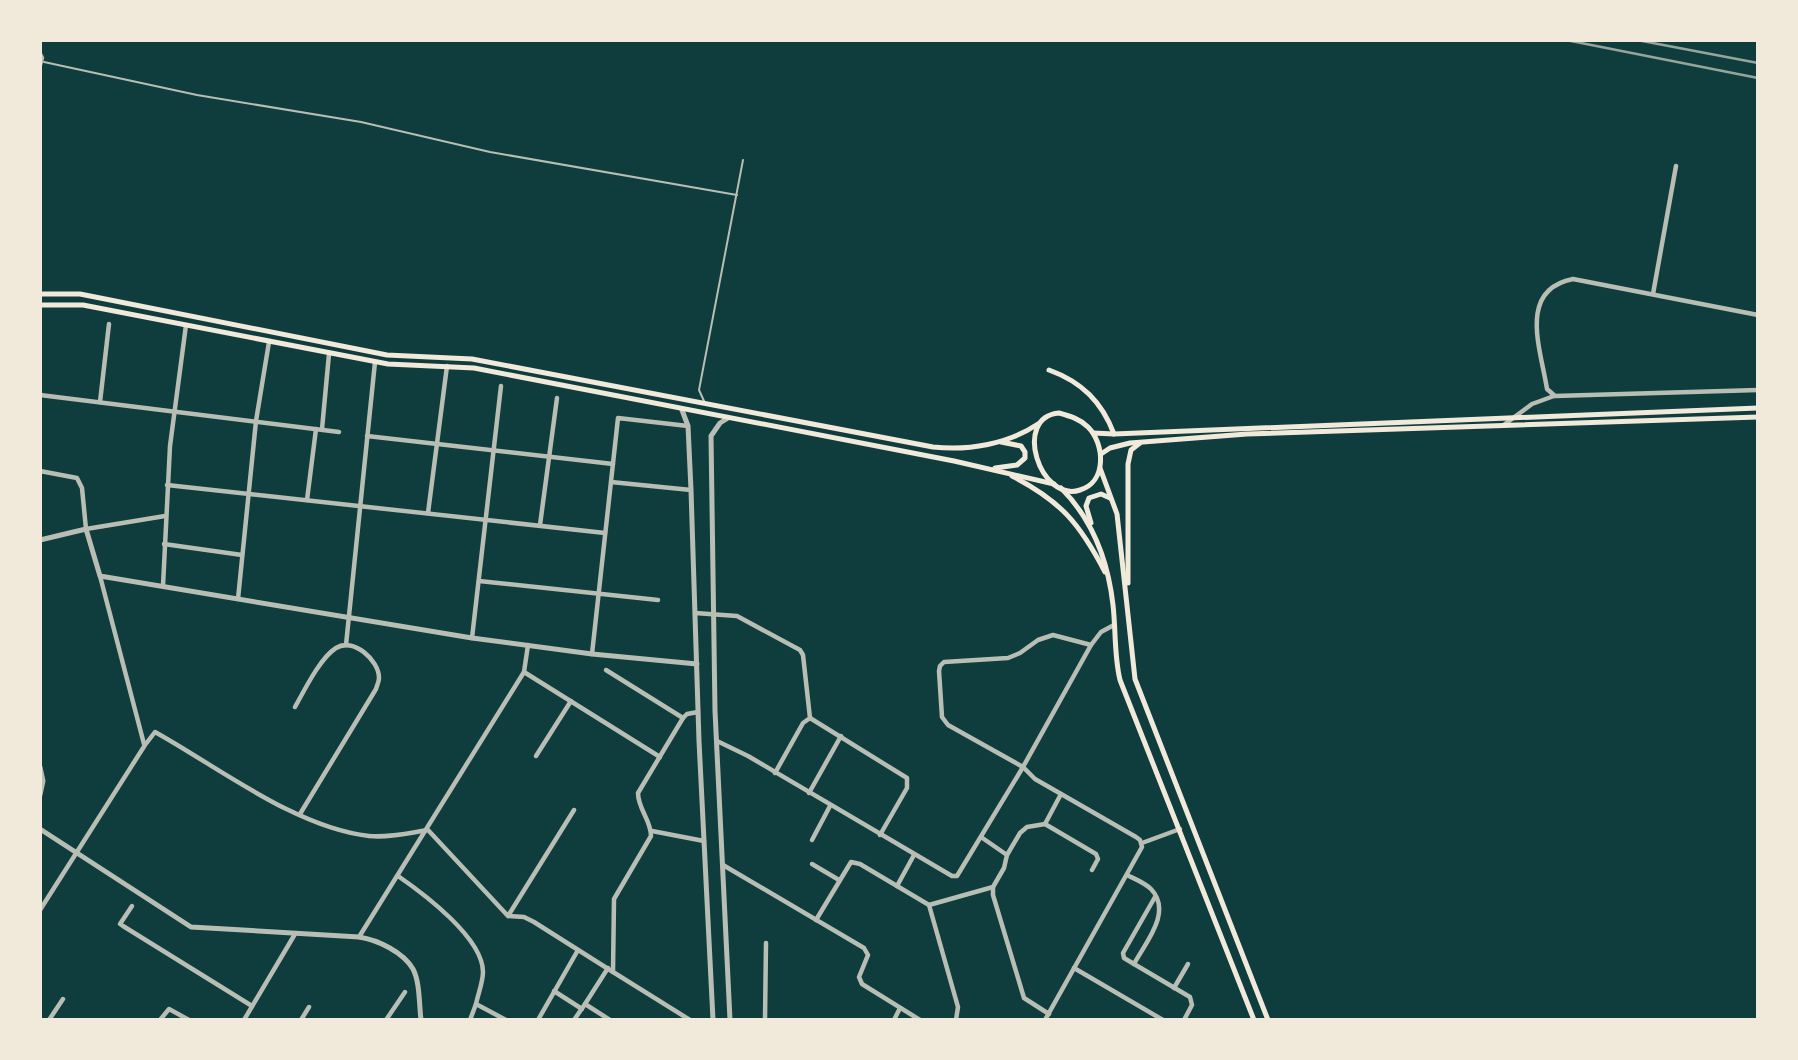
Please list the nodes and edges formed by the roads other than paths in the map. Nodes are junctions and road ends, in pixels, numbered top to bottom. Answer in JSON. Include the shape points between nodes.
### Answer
{"nodes":[{"id":1,"x":40,"y":54,"type":"edge"},
{"id":2,"x":41,"y":63,"type":"edge"},
{"id":3,"x":743,"y":160,"type":"dead end"},
{"id":4,"x":1676,"y":166,"type":"dead end"},
{"id":5,"x":737,"y":195,"type":"junction"},
{"id":6,"x":40,"y":294,"type":"edge"},
{"id":7,"x":1653,"y":294,"type":"junction"},
{"id":8,"x":40,"y":305,"type":"edge"},
{"id":9,"x":1758,"y":315,"type":"edge"},
{"id":10,"x":109,"y":324,"type":"dead end"},
{"id":11,"x":186,"y":325,"type":"junction"},
{"id":12,"x":269,"y":342,"type":"junction"},
{"id":13,"x":329,"y":354,"type":"junction"},
{"id":14,"x":375,"y":362,"type":"junction"},
{"id":15,"x":447,"y":365,"type":"junction"},
{"id":16,"x":1049,"y":370,"type":"dead end"},
{"id":17,"x":501,"y":386,"type":"dead end"},
{"id":18,"x":1758,"y":390,"type":"edge"},
{"id":19,"x":40,"y":395,"type":"edge"},
{"id":20,"x":1555,"y":396,"type":"junction"},
{"id":21,"x":557,"y":398,"type":"dead end"},
{"id":22,"x":100,"y":402,"type":"junction"},
{"id":23,"x":707,"y":405,"type":"junction"},
{"id":24,"x":1758,"y":408,"type":"edge"},
{"id":25,"x":682,"y":410,"type":"junction"},
{"id":26,"x":174,"y":411,"type":"junction"},
{"id":27,"x":1758,"y":417,"type":"edge"},
{"id":28,"x":728,"y":418,"type":"junction"},
{"id":29,"x":1512,"y":419,"type":"junction"},
{"id":30,"x":256,"y":421,"type":"junction"},
{"id":31,"x":1038,"y":424,"type":"junction"},
{"id":32,"x":688,"y":426,"type":"junction"},
{"id":33,"x":1502,"y":426,"type":"junction"},
{"id":34,"x":319,"y":429,"type":"junction"},
{"id":35,"x":1247,"y":431,"type":"junction"},
{"id":36,"x":339,"y":432,"type":"dead end"},
{"id":37,"x":1093,"y":433,"type":"junction"},
{"id":38,"x":1114,"y":434,"type":"junction"},
{"id":39,"x":367,"y":436,"type":"junction"},
{"id":40,"x":1141,"y":442,"type":"junction"},
{"id":41,"x":996,"y":443,"type":"junction"},
{"id":42,"x":437,"y":444,"type":"junction"},
{"id":43,"x":494,"y":449,"type":"junction"},
{"id":44,"x":1101,"y":454,"type":"junction"},
{"id":45,"x":549,"y":456,"type":"junction"},
{"id":46,"x":613,"y":464,"type":"junction"},
{"id":47,"x":992,"y":468,"type":"junction"},
{"id":48,"x":1100,"y":468,"type":"junction"},
{"id":49,"x":40,"y":471,"type":"edge"},
{"id":50,"x":1006,"y":473,"type":"junction"},
{"id":51,"x":611,"y":482,"type":"junction"},
{"id":52,"x":1054,"y":484,"type":"junction"},
{"id":53,"x":167,"y":485,"type":"junction"},
{"id":54,"x":1061,"y":488,"type":"junction"},
{"id":55,"x":691,"y":490,"type":"junction"},
{"id":56,"x":248,"y":495,"type":"junction"},
{"id":57,"x":307,"y":500,"type":"junction"},
{"id":58,"x":1113,"y":500,"type":"junction"},
{"id":59,"x":361,"y":507,"type":"junction"},
{"id":60,"x":428,"y":513,"type":"junction"},
{"id":61,"x":165,"y":516,"type":"junction"},
{"id":62,"x":486,"y":520,"type":"junction"},
{"id":63,"x":540,"y":526,"type":"junction"},
{"id":64,"x":86,"y":529,"type":"junction"},
{"id":65,"x":1094,"y":532,"type":"junction"},
{"id":66,"x":605,"y":533,"type":"junction"},
{"id":67,"x":40,"y":540,"type":"edge"},
{"id":68,"x":164,"y":544,"type":"junction"},
{"id":69,"x":242,"y":555,"type":"junction"},
{"id":70,"x":100,"y":576,"type":"junction"},
{"id":71,"x":1108,"y":578,"type":"junction"},
{"id":72,"x":479,"y":581,"type":"junction"},
{"id":73,"x":163,"y":586,"type":"junction"},
{"id":74,"x":598,"y":593,"type":"junction"},
{"id":75,"x":237,"y":599,"type":"junction"},
{"id":76,"x":658,"y":600,"type":"dead end"},
{"id":77,"x":1128,"y":600,"type":"junction"},
{"id":78,"x":695,"y":613,"type":"junction"},
{"id":79,"x":713,"y":613,"type":"junction"},
{"id":80,"x":350,"y":620,"type":"junction"},
{"id":81,"x":1114,"y":625,"type":"junction"},
{"id":82,"x":472,"y":638,"type":"junction"},
{"id":83,"x":346,"y":645,"type":"junction"},
{"id":84,"x":528,"y":645,"type":"junction"},
{"id":85,"x":1091,"y":645,"type":"junction"},
{"id":86,"x":592,"y":654,"type":"junction"},
{"id":87,"x":697,"y":664,"type":"junction"},
{"id":88,"x":606,"y":670,"type":"dead end"},
{"id":89,"x":524,"y":672,"type":"junction"},
{"id":90,"x":571,"y":701,"type":"junction"},
{"id":91,"x":295,"y":707,"type":"dead end"},
{"id":92,"x":715,"y":710,"type":"junction"},
{"id":93,"x":698,"y":712,"type":"junction"},
{"id":94,"x":683,"y":718,"type":"junction"},
{"id":95,"x":810,"y":718,"type":"junction"},
{"id":96,"x":841,"y":736,"type":"junction"},
{"id":97,"x":717,"y":741,"type":"junction"},
{"id":98,"x":145,"y":745,"type":"junction"},
{"id":99,"x":536,"y":756,"type":"dead end"},
{"id":100,"x":660,"y":757,"type":"junction"},
{"id":101,"x":40,"y":767,"type":"edge"},
{"id":102,"x":1023,"y":767,"type":"junction"},
{"id":103,"x":775,"y":773,"type":"junction"},
{"id":104,"x":809,"y":793,"type":"junction"},
{"id":105,"x":1061,"y":794,"type":"junction"},
{"id":106,"x":40,"y":795,"type":"edge"},
{"id":107,"x":830,"y":806,"type":"junction"},
{"id":108,"x":575,"y":810,"type":"dead end"},
{"id":109,"x":300,"y":814,"type":"junction"},
{"id":110,"x":1045,"y":824,"type":"junction"},
{"id":111,"x":40,"y":829,"type":"edge"},
{"id":112,"x":1180,"y":829,"type":"junction"},
{"id":113,"x":428,"y":830,"type":"junction"},
{"id":114,"x":652,"y":831,"type":"junction"},
{"id":115,"x":880,"y":835,"type":"junction"},
{"id":116,"x":981,"y":837,"type":"junction"},
{"id":117,"x":812,"y":840,"type":"dead end"},
{"id":118,"x":704,"y":841,"type":"junction"},
{"id":119,"x":1142,"y":843,"type":"junction"},
{"id":120,"x":76,"y":852,"type":"junction"},
{"id":121,"x":914,"y":855,"type":"junction"},
{"id":122,"x":1007,"y":855,"type":"junction"},
{"id":123,"x":811,"y":864,"type":"dead end"},
{"id":124,"x":723,"y":865,"type":"junction"},
{"id":125,"x":1092,"y":870,"type":"dead end"},
{"id":126,"x":1127,"y":875,"type":"junction"},
{"id":127,"x":398,"y":876,"type":"junction"},
{"id":128,"x":839,"y":880,"type":"junction"},
{"id":129,"x":897,"y":886,"type":"junction"},
{"id":130,"x":993,"y":887,"type":"junction"},
{"id":131,"x":1156,"y":897,"type":"junction"},
{"id":132,"x":929,"y":905,"type":"junction"},
{"id":133,"x":132,"y":906,"type":"dead end"},
{"id":134,"x":40,"y":910,"type":"edge"},
{"id":135,"x":508,"y":916,"type":"junction"},
{"id":136,"x":816,"y":920,"type":"junction"},
{"id":137,"x":365,"y":929,"type":"junction"},
{"id":138,"x":295,"y":934,"type":"junction"},
{"id":139,"x":359,"y":937,"type":"junction"},
{"id":140,"x":371,"y":939,"type":"junction"},
{"id":141,"x":766,"y":943,"type":"dead end"},
{"id":142,"x":578,"y":950,"type":"junction"},
{"id":143,"x":1133,"y":964,"type":"junction"},
{"id":144,"x":1188,"y":964,"type":"dead end"},
{"id":145,"x":608,"y":968,"type":"junction"},
{"id":146,"x":1074,"y":968,"type":"junction"},
{"id":147,"x":613,"y":972,"type":"junction"},
{"id":148,"x":1174,"y":988,"type":"junction"},
{"id":149,"x":554,"y":991,"type":"junction"},
{"id":150,"x":405,"y":992,"type":"dead end"},
{"id":151,"x":63,"y":999,"type":"dead end"},
{"id":152,"x":476,"y":1004,"type":"junction"},
{"id":153,"x":253,"y":1006,"type":"junction"},
{"id":154,"x":584,"y":1006,"type":"junction"},
{"id":155,"x":309,"y":1007,"type":"dead end"},
{"id":156,"x":900,"y":1009,"type":"junction"},
{"id":157,"x":1049,"y":1014,"type":"junction"},
{"id":158,"x":49,"y":1020,"type":"edge"},
{"id":159,"x":160,"y":1020,"type":"edge"},
{"id":160,"x":189,"y":1020,"type":"edge"},
{"id":161,"x":244,"y":1020,"type":"edge"},
{"id":162,"x":301,"y":1020,"type":"edge"},
{"id":163,"x":386,"y":1020,"type":"edge"},
{"id":164,"x":421,"y":1020,"type":"edge"},
{"id":165,"x":470,"y":1020,"type":"edge"},
{"id":166,"x":506,"y":1020,"type":"edge"},
{"id":167,"x":538,"y":1020,"type":"edge"},
{"id":168,"x":574,"y":1020,"type":"edge"},
{"id":169,"x":610,"y":1020,"type":"edge"},
{"id":170,"x":690,"y":1020,"type":"edge"},
{"id":171,"x":713,"y":1020,"type":"edge"},
{"id":172,"x":730,"y":1020,"type":"edge"},
{"id":173,"x":765,"y":1020,"type":"edge"},
{"id":174,"x":894,"y":1020,"type":"edge"},
{"id":175,"x":920,"y":1020,"type":"edge"},
{"id":176,"x":956,"y":1020,"type":"edge"},
{"id":177,"x":1045,"y":1020,"type":"edge"},
{"id":178,"x":1163,"y":1020,"type":"edge"},
{"id":179,"x":1184,"y":1020,"type":"edge"},
{"id":180,"x":1254,"y":1020,"type":"edge"},
{"id":181,"x":1268,"y":1020,"type":"edge"}],
"edges":[{"from":1,"to":2,"type":"street"},
{"from":2,"to":5,"type":"lane","via":[[361,122],[502,154]]},
{"from":3,"to":5,"type":"lane"},
{"from":4,"to":7,"type":"street"},
{"from":5,"to":23,"type":"lane","via":[[699,390]]},
{"from":6,"to":23,"type":"main road","via":[[80,295],[402,356],[471,359]]},
{"from":7,"to":9,"type":"street"},
{"from":7,"to":20,"type":"street","via":[[1573,279],[1545,293],[1536,317],[1547,389]]},
{"from":8,"to":11,"type":"main road","via":[[83,305]]},
{"from":10,"to":22,"type":"street"},
{"from":11,"to":12,"type":"main road"},
{"from":11,"to":26,"type":"street"},
{"from":12,"to":13,"type":"main road"},
{"from":12,"to":30,"type":"street"},
{"from":13,"to":14,"type":"main road"},
{"from":13,"to":34,"type":"street"},
{"from":14,"to":15,"type":"main road"},
{"from":14,"to":39,"type":"street"},
{"from":15,"to":25,"type":"main road"},
{"from":15,"to":42,"type":"street"},
{"from":16,"to":38,"type":"main road","via":[[1085,388],[1103,409]]},
{"from":17,"to":43,"type":"street"},
{"from":18,"to":20,"type":"street"},
{"from":19,"to":22,"type":"street"},
{"from":20,"to":29,"type":"street","via":[[1532,404]]},
{"from":21,"to":45,"type":"street"},
{"from":22,"to":26,"type":"street"},
{"from":23,"to":41,"type":"main road","via":[[933,447]]},
{"from":24,"to":29,"type":"main road"},
{"from":25,"to":28,"type":"main road"},
{"from":25,"to":32,"type":"street"},
{"from":26,"to":30,"type":"street"},
{"from":26,"to":53,"type":"street"},
{"from":27,"to":33,"type":"main road"},
{"from":28,"to":47,"type":"main road"},
{"from":28,"to":79,"type":"street","via":[[711,436]]},
{"from":29,"to":33,"type":"street"},
{"from":29,"to":35,"type":"main road"},
{"from":30,"to":34,"type":"street"},
{"from":30,"to":56,"type":"street"},
{"from":31,"to":37,"type":"main road","via":[[1059,413],[1080,420]]},
{"from":31,"to":41,"type":"main road"},
{"from":31,"to":52,"type":"main road","via":[[1035,453]]},
{"from":32,"to":46,"type":"street","via":[[618,418]]},
{"from":32,"to":55,"type":"street"},
{"from":33,"to":35,"type":"main road"},
{"from":34,"to":36,"type":"street"},
{"from":34,"to":57,"type":"street"},
{"from":35,"to":38,"type":"main road"},
{"from":35,"to":40,"type":"main road"},
{"from":37,"to":38,"type":"main road"},
{"from":37,"to":44,"type":"main road"},
{"from":39,"to":42,"type":"street"},
{"from":39,"to":59,"type":"street"},
{"from":40,"to":44,"type":"main road"},
{"from":40,"to":77,"type":"main road","via":[[1131,450],[1128,464]]},
{"from":41,"to":47,"type":"main road","via":[[1016,443],[1025,458],[1017,466]]},
{"from":42,"to":43,"type":"street"},
{"from":42,"to":60,"type":"street"},
{"from":43,"to":45,"type":"street"},
{"from":43,"to":62,"type":"street"},
{"from":44,"to":48,"type":"main road"},
{"from":45,"to":46,"type":"street"},
{"from":45,"to":63,"type":"street"},
{"from":46,"to":51,"type":"street"},
{"from":47,"to":50,"type":"main road"},
{"from":48,"to":54,"type":"main road","via":[[1083,490]]},
{"from":48,"to":58,"type":"main road"},
{"from":49,"to":64,"type":"street","via":[[77,478]]},
{"from":50,"to":52,"type":"main road"},
{"from":50,"to":71,"type":"main road","via":[[1035,488],[1067,514],[1083,532]]},
{"from":51,"to":55,"type":"street"},
{"from":51,"to":66,"type":"street"},
{"from":52,"to":54,"type":"main road"},
{"from":53,"to":56,"type":"street"},
{"from":53,"to":61,"type":"street"},
{"from":54,"to":65,"type":"main road"},
{"from":55,"to":78,"type":"street"},
{"from":56,"to":57,"type":"street"},
{"from":56,"to":69,"type":"street"},
{"from":57,"to":59,"type":"street"},
{"from":58,"to":65,"type":"main road","via":[[1101,494],[1087,502]]},
{"from":58,"to":77,"type":"main road"},
{"from":59,"to":60,"type":"street"},
{"from":59,"to":80,"type":"street"},
{"from":60,"to":62,"type":"street"},
{"from":61,"to":64,"type":"street"},
{"from":61,"to":68,"type":"street"},
{"from":62,"to":63,"type":"street"},
{"from":62,"to":72,"type":"street"},
{"from":63,"to":66,"type":"street"},
{"from":64,"to":67,"type":"street"},
{"from":64,"to":70,"type":"street"},
{"from":65,"to":71,"type":"main road"},
{"from":66,"to":74,"type":"street"},
{"from":68,"to":69,"type":"street"},
{"from":68,"to":73,"type":"street"},
{"from":69,"to":75,"type":"street"},
{"from":70,"to":73,"type":"street"},
{"from":70,"to":98,"type":"street"},
{"from":71,"to":81,"type":"main road"},
{"from":72,"to":74,"type":"street"},
{"from":72,"to":82,"type":"street"},
{"from":73,"to":75,"type":"street"},
{"from":74,"to":76,"type":"street"},
{"from":74,"to":86,"type":"street"},
{"from":75,"to":80,"type":"street"},
{"from":77,"to":181,"type":"main road","via":[[1138,691]]},
{"from":78,"to":79,"type":"street"},
{"from":78,"to":87,"type":"street"},
{"from":79,"to":92,"type":"street"},
{"from":79,"to":95,"type":"street","via":[[737,616],[800,650],[806,661]]},
{"from":80,"to":82,"type":"street"},
{"from":80,"to":83,"type":"street"},
{"from":81,"to":85,"type":"street"},
{"from":81,"to":112,"type":"main road","via":[[1120,680]]},
{"from":82,"to":84,"type":"street"},
{"from":83,"to":91,"type":"street","via":[[328,656]]},
{"from":83,"to":109,"type":"street","via":[[367,654],[379,677],[376,689]]},
{"from":84,"to":86,"type":"street"},
{"from":84,"to":89,"type":"street"},
{"from":85,"to":102,"type":"street"},
{"from":85,"to":102,"type":"street","via":[[1053,635],[1009,657],[950,661],[940,666],[942,718]]},
{"from":86,"to":87,"type":"street"},
{"from":87,"to":93,"type":"street"},
{"from":88,"to":94,"type":"street"},
{"from":89,"to":90,"type":"street"},
{"from":89,"to":113,"type":"street"},
{"from":90,"to":99,"type":"street"},
{"from":90,"to":100,"type":"street"},
{"from":92,"to":93,"type":"street"},
{"from":92,"to":97,"type":"street"},
{"from":93,"to":94,"type":"street"},
{"from":93,"to":118,"type":"street"},
{"from":94,"to":100,"type":"street"},
{"from":95,"to":96,"type":"street"},
{"from":95,"to":103,"type":"street"},
{"from":96,"to":104,"type":"street"},
{"from":96,"to":115,"type":"street","via":[[907,778],[907,788]]},
{"from":97,"to":103,"type":"street"},
{"from":97,"to":124,"type":"street"},
{"from":98,"to":109,"type":"street","via":[[156,732]]},
{"from":98,"to":120,"type":"street"},
{"from":100,"to":114,"type":"street","via":[[638,793]]},
{"from":101,"to":106,"type":"street"},
{"from":102,"to":105,"type":"street"},
{"from":102,"to":116,"type":"street"},
{"from":103,"to":104,"type":"street"},
{"from":104,"to":107,"type":"street"},
{"from":105,"to":110,"type":"street"},
{"from":105,"to":119,"type":"street"},
{"from":107,"to":115,"type":"street"},
{"from":107,"to":117,"type":"street"},
{"from":108,"to":135,"type":"street"},
{"from":109,"to":113,"type":"street","via":[[371,836]]},
{"from":110,"to":122,"type":"street","via":[[1023,830]]},
{"from":110,"to":125,"type":"street","via":[[1096,854]]},
{"from":111,"to":120,"type":"street"},
{"from":112,"to":119,"type":"street"},
{"from":112,"to":180,"type":"main road"},
{"from":113,"to":127,"type":"street"},
{"from":113,"to":135,"type":"street"},
{"from":114,"to":118,"type":"street"},
{"from":114,"to":147,"type":"street","via":[[614,899]]},
{"from":115,"to":121,"type":"street"},
{"from":116,"to":121,"type":"street","via":[[957,876]]},
{"from":116,"to":122,"type":"street"},
{"from":118,"to":171,"type":"street"},
{"from":119,"to":126,"type":"street"},
{"from":120,"to":134,"type":"street"},
{"from":120,"to":138,"type":"street","via":[[191,927]]},
{"from":121,"to":129,"type":"street"},
{"from":122,"to":130,"type":"street"},
{"from":123,"to":128,"type":"street"},
{"from":124,"to":136,"type":"street"},
{"from":124,"to":172,"type":"street"},
{"from":126,"to":131,"type":"street"},
{"from":126,"to":146,"type":"street"},
{"from":127,"to":137,"type":"street"},
{"from":127,"to":152,"type":"street","via":[[428,896],[478,953],[484,972]]},
{"from":128,"to":129,"type":"street","via":[[855,862]]},
{"from":128,"to":136,"type":"street"},
{"from":129,"to":132,"type":"street"},
{"from":130,"to":132,"type":"street"},
{"from":130,"to":157,"type":"street","via":[[1024,998]]},
{"from":131,"to":143,"type":"street","via":[[1159,920]]},
{"from":131,"to":143,"type":"street","via":[[1123,955]]},
{"from":132,"to":176,"type":"street","via":[[958,1007]]},
{"from":133,"to":153,"type":"street","via":[[120,924]]},
{"from":135,"to":142,"type":"street","via":[[524,917]]},
{"from":136,"to":156,"type":"street","via":[[864,948],[868,955],[859,977],[862,984]]},
{"from":137,"to":139,"type":"street"},
{"from":137,"to":140,"type":"street"},
{"from":138,"to":139,"type":"street"},
{"from":138,"to":153,"type":"street"},
{"from":139,"to":140,"type":"street"},
{"from":140,"to":164,"type":"street","via":[[413,969]]},
{"from":141,"to":173,"type":"street"},
{"from":142,"to":145,"type":"street"},
{"from":142,"to":149,"type":"street"},
{"from":143,"to":148,"type":"street"},
{"from":144,"to":148,"type":"street"},
{"from":145,"to":147,"type":"street"},
{"from":145,"to":154,"type":"street"},
{"from":146,"to":157,"type":"street"},
{"from":146,"to":178,"type":"street"},
{"from":147,"to":170,"type":"street"},
{"from":148,"to":179,"type":"street","via":[[1192,1000]]},
{"from":149,"to":154,"type":"street"},
{"from":149,"to":167,"type":"street"},
{"from":150,"to":163,"type":"street"},
{"from":151,"to":158,"type":"street"},
{"from":152,"to":165,"type":"street"},
{"from":152,"to":166,"type":"street"},
{"from":153,"to":161,"type":"street"},
{"from":154,"to":168,"type":"street"},
{"from":154,"to":169,"type":"street"},
{"from":155,"to":162,"type":"street"},
{"from":156,"to":174,"type":"street"},
{"from":156,"to":175,"type":"street"},
{"from":157,"to":177,"type":"street"},
{"from":159,"to":160,"type":"street","via":[[169,1009]]}]}
